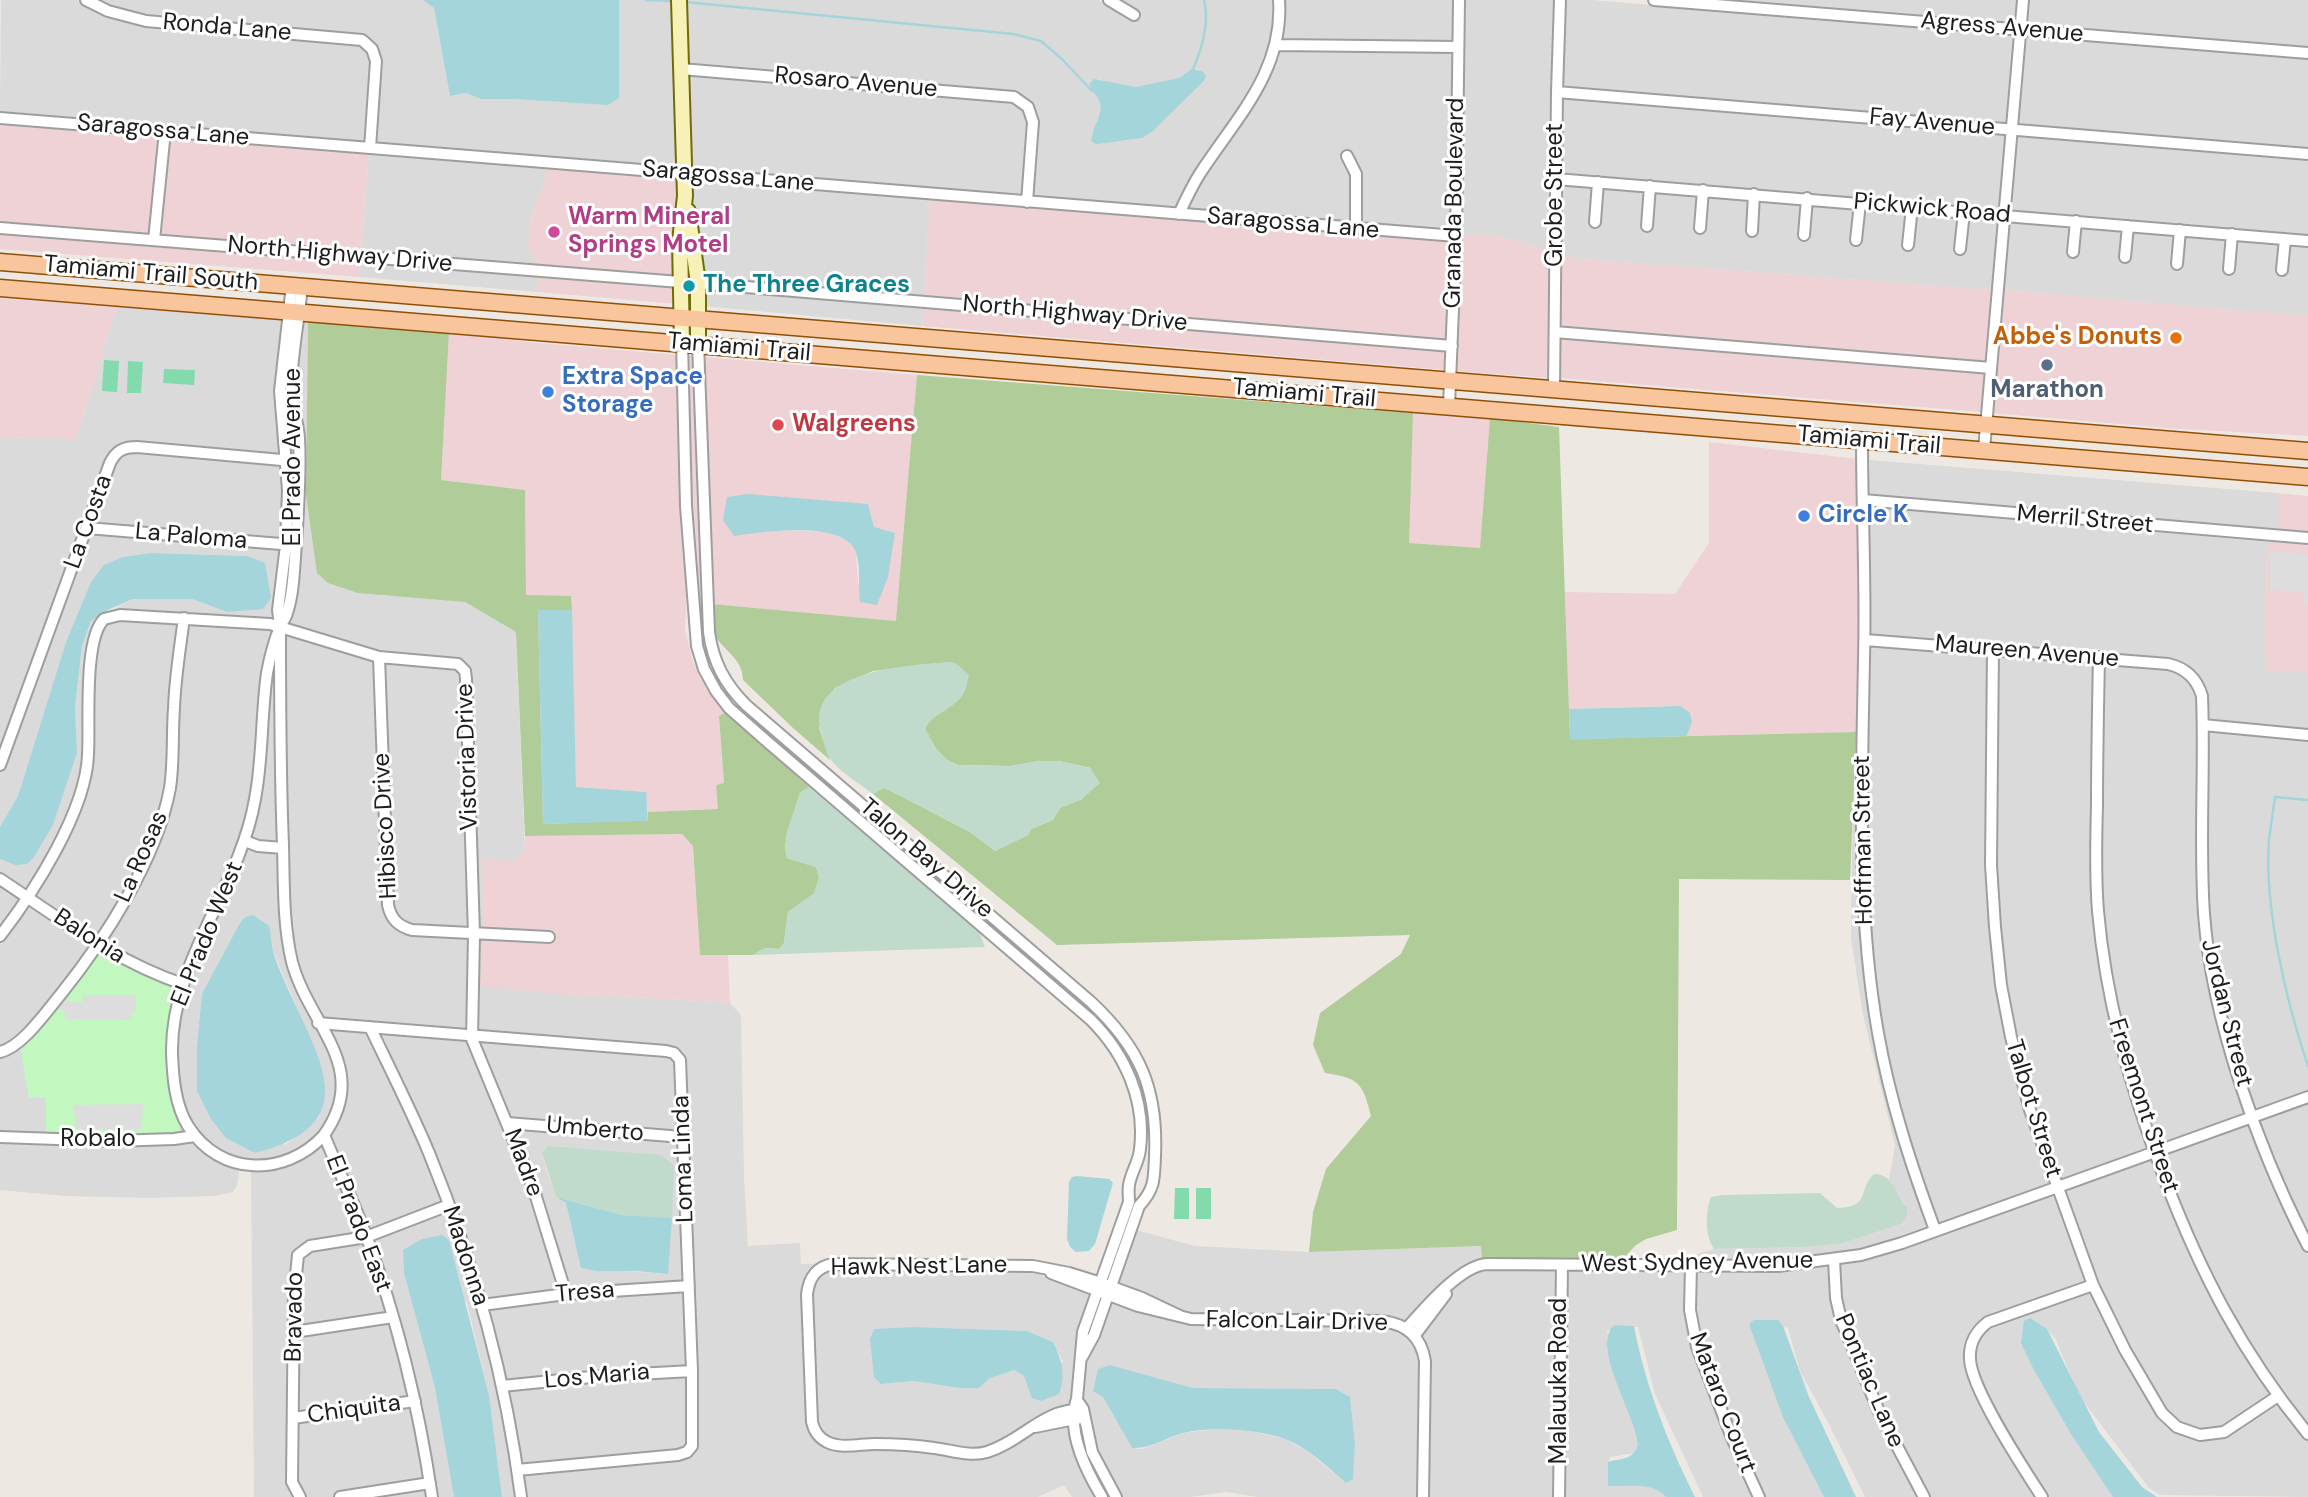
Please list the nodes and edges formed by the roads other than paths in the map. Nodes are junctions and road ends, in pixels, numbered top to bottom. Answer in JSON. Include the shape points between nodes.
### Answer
{"nodes":[{"id":1,"x":86,"y":0,"type":"edge"},
{"id":2,"x":1109,"y":0,"type":"edge"},
{"id":3,"x":1279,"y":0,"type":"edge"},
{"id":4,"x":1459,"y":0,"type":"edge"},
{"id":5,"x":1560,"y":0,"type":"edge"},
{"id":6,"x":1654,"y":0,"type":"edge"},
{"id":7,"x":2023,"y":0,"type":"edge"},
{"id":8,"x":679,"y":5,"type":"edge"},
{"id":9,"x":1134,"y":15,"type":"dead end"},
{"id":10,"x":2021,"y":30,"type":"junction"},
{"id":11,"x":1276,"y":45,"type":"junction"},
{"id":12,"x":1458,"y":47,"type":"junction"},
{"id":13,"x":2308,"y":53,"type":"edge"},
{"id":14,"x":681,"y":69,"type":"junction"},
{"id":15,"x":1557,"y":92,"type":"junction"},
{"id":16,"x":0,"y":118,"type":"edge"},
{"id":17,"x":2010,"y":129,"type":"junction"},
{"id":18,"x":165,"y":131,"type":"junction"},
{"id":19,"x":370,"y":148,"type":"junction"},
{"id":20,"x":2308,"y":153,"type":"edge"},
{"id":21,"x":1347,"y":156,"type":"dead end"},
{"id":22,"x":685,"y":174,"type":"junction"},
{"id":23,"x":1556,"y":179,"type":"junction"},
{"id":24,"x":1598,"y":182,"type":"junction"},
{"id":25,"x":1650,"y":186,"type":"junction"},
{"id":26,"x":1703,"y":190,"type":"junction"},
{"id":27,"x":1755,"y":194,"type":"junction"},
{"id":28,"x":685,"y":196,"type":"junction"},
{"id":29,"x":1807,"y":198,"type":"junction"},
{"id":30,"x":1027,"y":202,"type":"junction"},
{"id":31,"x":1860,"y":203,"type":"junction"},
{"id":32,"x":1912,"y":207,"type":"junction"},
{"id":33,"x":1964,"y":212,"type":"junction"},
{"id":34,"x":1179,"y":214,"type":"junction"},
{"id":35,"x":2004,"y":215,"type":"junction"},
{"id":36,"x":2076,"y":221,"type":"junction"},
{"id":37,"x":1595,"y":222,"type":"dead end"},
{"id":38,"x":1647,"y":226,"type":"dead end"},
{"id":39,"x":2129,"y":226,"type":"junction"},
{"id":40,"x":0,"y":228,"type":"edge"},
{"id":41,"x":1356,"y":228,"type":"junction"},
{"id":42,"x":1700,"y":228,"type":"dead end"},
{"id":43,"x":2180,"y":230,"type":"junction"},
{"id":44,"x":1752,"y":231,"type":"dead end"},
{"id":45,"x":2232,"y":234,"type":"junction"},
{"id":46,"x":1804,"y":235,"type":"dead end"},
{"id":47,"x":1456,"y":236,"type":"junction"},
{"id":48,"x":2285,"y":239,"type":"junction"},
{"id":49,"x":154,"y":240,"type":"junction"},
{"id":50,"x":1856,"y":240,"type":"dead end"},
{"id":51,"x":2308,"y":241,"type":"edge"},
{"id":52,"x":1908,"y":245,"type":"dead end"},
{"id":53,"x":1960,"y":249,"type":"dead end"},
{"id":54,"x":2073,"y":252,"type":"dead end"},
{"id":55,"x":2125,"y":257,"type":"dead end"},
{"id":56,"x":0,"y":262,"type":"edge"},
{"id":57,"x":2177,"y":264,"type":"dead end"},
{"id":58,"x":2229,"y":269,"type":"dead end"},
{"id":59,"x":2281,"y":270,"type":"dead end"},
{"id":60,"x":680,"y":282,"type":"junction"},
{"id":61,"x":698,"y":283,"type":"junction"},
{"id":62,"x":297,"y":286,"type":"junction"},
{"id":63,"x":0,"y":288,"type":"edge"},
{"id":64,"x":294,"y":312,"type":"junction"},
{"id":65,"x":690,"y":318,"type":"junction"},
{"id":66,"x":1555,"y":332,"type":"junction"},
{"id":67,"x":690,"y":344,"type":"junction"},
{"id":68,"x":1452,"y":346,"type":"junction"},
{"id":69,"x":1991,"y":368,"type":"junction"},
{"id":70,"x":1450,"y":380,"type":"junction"},
{"id":71,"x":1554,"y":389,"type":"junction"},
{"id":72,"x":1449,"y":406,"type":"junction"},
{"id":73,"x":1986,"y":425,"type":"junction"},
{"id":74,"x":1862,"y":441,"type":"junction"},
{"id":75,"x":1984,"y":450,"type":"junction"},
{"id":76,"x":2308,"y":451,"type":"edge"},
{"id":77,"x":293,"y":461,"type":"junction"},
{"id":78,"x":2308,"y":477,"type":"edge"},
{"id":79,"x":1863,"y":500,"type":"junction"},
{"id":80,"x":87,"y":528,"type":"junction"},
{"id":81,"x":2308,"y":538,"type":"edge"},
{"id":82,"x":291,"y":545,"type":"junction"},
{"id":83,"x":184,"y":618,"type":"junction"},
{"id":84,"x":280,"y":626,"type":"junction"},
{"id":85,"x":1865,"y":640,"type":"junction"},
{"id":86,"x":1993,"y":648,"type":"junction"},
{"id":87,"x":379,"y":657,"type":"junction"},
{"id":88,"x":2099,"y":657,"type":"junction"},
{"id":89,"x":2188,"y":673,"type":"joint"},
{"id":90,"x":2203,"y":725,"type":"junction"},
{"id":91,"x":2308,"y":735,"type":"edge"},
{"id":92,"x":0,"y":765,"type":"edge"},
{"id":93,"x":245,"y":841,"type":"junction"},
{"id":94,"x":283,"y":848,"type":"junction"},
{"id":95,"x":0,"y":879,"type":"edge"},
{"id":96,"x":28,"y":897,"type":"junction"},
{"id":97,"x":474,"y":934,"type":"junction"},
{"id":98,"x":0,"y":936,"type":"edge"},
{"id":99,"x":549,"y":937,"type":"dead end"},
{"id":100,"x":99,"y":944,"type":"junction"},
{"id":101,"x":183,"y":985,"type":"junction"},
{"id":102,"x":318,"y":1023,"type":"junction"},
{"id":103,"x":370,"y":1027,"type":"junction"},
{"id":104,"x":472,"y":1035,"type":"junction"},
{"id":105,"x":0,"y":1052,"type":"edge"},
{"id":106,"x":2308,"y":1097,"type":"edge"},
{"id":107,"x":2253,"y":1117,"type":"junction"},
{"id":108,"x":507,"y":1123,"type":"junction"},
{"id":109,"x":324,"y":1135,"type":"junction"},
{"id":110,"x":195,"y":1136,"type":"junction"},
{"id":111,"x":0,"y":1137,"type":"edge"},
{"id":112,"x":683,"y":1137,"type":"junction"},
{"id":113,"x":2154,"y":1152,"type":"junction"},
{"id":114,"x":1137,"y":1164,"type":"junction"},
{"id":115,"x":1155,"y":1169,"type":"junction"},
{"id":116,"x":2056,"y":1187,"type":"junction"},
{"id":117,"x":1129,"y":1192,"type":"junction"},
{"id":118,"x":1147,"y":1198,"type":"junction"},
{"id":119,"x":449,"y":1205,"type":"junction"},
{"id":120,"x":1935,"y":1230,"type":"junction"},
{"id":121,"x":366,"y":1237,"type":"junction"},
{"id":122,"x":2308,"y":1246,"type":"edge"},
{"id":123,"x":1834,"y":1260,"type":"junction"},
{"id":124,"x":1562,"y":1265,"type":"junction"},
{"id":125,"x":1691,"y":1265,"type":"junction"},
{"id":126,"x":2093,"y":1285,"type":"junction"},
{"id":127,"x":689,"y":1286,"type":"junction"},
{"id":128,"x":1104,"y":1290,"type":"junction"},
{"id":129,"x":566,"y":1294,"type":"junction"},
{"id":130,"x":482,"y":1305,"type":"junction"},
{"id":131,"x":393,"y":1317,"type":"junction"},
{"id":132,"x":294,"y":1332,"type":"junction"},
{"id":133,"x":1411,"y":1332,"type":"junction"},
{"id":134,"x":692,"y":1371,"type":"junction"},
{"id":135,"x":502,"y":1386,"type":"junction"},
{"id":136,"x":2278,"y":1396,"type":"junction"},
{"id":137,"x":415,"y":1401,"type":"junction"},
{"id":138,"x":1078,"y":1411,"type":"junction"},
{"id":139,"x":293,"y":1418,"type":"junction"},
{"id":140,"x":2308,"y":1434,"type":"edge"},
{"id":141,"x":517,"y":1470,"type":"junction"},
{"id":142,"x":430,"y":1483,"type":"junction"},
{"id":143,"x":300,"y":1497,"type":"edge"},
{"id":144,"x":340,"y":1497,"type":"edge"},
{"id":145,"x":432,"y":1497,"type":"edge"},
{"id":146,"x":521,"y":1497,"type":"edge"},
{"id":147,"x":1102,"y":1497,"type":"edge"},
{"id":148,"x":1116,"y":1497,"type":"edge"},
{"id":149,"x":1423,"y":1497,"type":"edge"},
{"id":150,"x":1559,"y":1497,"type":"edge"},
{"id":151,"x":1759,"y":1497,"type":"edge"},
{"id":152,"x":1924,"y":1497,"type":"edge"},
{"id":153,"x":2042,"y":1497,"type":"edge"}],
"edges":[{"from":1,"to":19,"type":"street","name":"Ronda Lane","via":[[115,14],[146,21],[355,38],[369,46],[376,61]]},
{"from":2,"to":9,"type":"street"},
{"from":3,"to":11,"type":"street"},
{"from":4,"to":12,"type":"street","name":"Granada Boulevard"},
{"from":5,"to":15,"type":"street","name":"Grobe Street"},
{"from":6,"to":10,"type":"street","name":"Agress Avenue"},
{"from":7,"to":10,"type":"street"},
{"from":8,"to":14,"type":"street"},
{"from":10,"to":13,"type":"street","name":"Agress Avenue"},
{"from":10,"to":17,"type":"street"},
{"from":11,"to":12,"type":"street"},
{"from":11,"to":34,"type":"street","via":[[1261,83],[1198,177]]},
{"from":12,"to":47,"type":"street","name":"Granada Boulevard"},
{"from":14,"to":22,"type":"street"},
{"from":14,"to":30,"type":"street","name":"Rosaro Avenue","via":[[1020,100],[1028,107],[1033,125]]},
{"from":15,"to":17,"type":"street","name":"Fay Avenue"},
{"from":15,"to":23,"type":"street","name":"Grobe Street"},
{"from":16,"to":18,"type":"street","name":"Saragossa Lane"},
{"from":17,"to":20,"type":"street","name":"Fay Avenue"},
{"from":17,"to":35,"type":"street"},
{"from":18,"to":19,"type":"street","name":"Saragossa Lane"},
{"from":18,"to":49,"type":"street"},
{"from":19,"to":22,"type":"street","name":"Saragossa Lane"},
{"from":21,"to":41,"type":"street","via":[[1356,174]]},
{"from":22,"to":28,"type":"street"},
{"from":22,"to":30,"type":"street","name":"Saragossa Lane"},
{"from":23,"to":24,"type":"street","name":"Pickwick Road"},
{"from":23,"to":66,"type":"street","name":"Grobe Street"},
{"from":24,"to":25,"type":"street","name":"Pickwick Road"},
{"from":24,"to":37,"type":"street"},
{"from":25,"to":26,"type":"street","name":"Pickwick Road"},
{"from":25,"to":38,"type":"street"},
{"from":26,"to":27,"type":"street","name":"Pickwick Road"},
{"from":26,"to":42,"type":"street"},
{"from":27,"to":29,"type":"street","name":"Pickwick Road"},
{"from":27,"to":44,"type":"street"},
{"from":28,"to":60,"type":"street"},
{"from":28,"to":61,"type":"street"},
{"from":29,"to":31,"type":"street","name":"Pickwick Road"},
{"from":29,"to":46,"type":"street"},
{"from":30,"to":34,"type":"street","name":"Saragossa Lane"},
{"from":31,"to":32,"type":"street","name":"Pickwick Road"},
{"from":31,"to":50,"type":"street"},
{"from":32,"to":33,"type":"street","name":"Pickwick Road"},
{"from":32,"to":52,"type":"street"},
{"from":33,"to":35,"type":"street","name":"Pickwick Road"},
{"from":33,"to":53,"type":"street"},
{"from":34,"to":41,"type":"street","name":"Saragossa Lane"},
{"from":35,"to":36,"type":"street","name":"Pickwick Road"},
{"from":35,"to":69,"type":"street"},
{"from":36,"to":39,"type":"street","name":"Pickwick Road"},
{"from":36,"to":54,"type":"street"},
{"from":39,"to":43,"type":"street","name":"Pickwick Road"},
{"from":39,"to":55,"type":"street"},
{"from":40,"to":49,"type":"street","name":"North Highway Drive"},
{"from":41,"to":47,"type":"street","name":"Saragossa Lane"},
{"from":43,"to":45,"type":"street","name":"Pickwick Road"},
{"from":43,"to":57,"type":"street"},
{"from":45,"to":48,"type":"street","name":"Pickwick Road"},
{"from":45,"to":58,"type":"street"},
{"from":47,"to":68,"type":"street","name":"Granada Boulevard"},
{"from":48,"to":51,"type":"street","name":"Pickwick Road"},
{"from":48,"to":59,"type":"street"},
{"from":49,"to":60,"type":"street","name":"North Highway Drive"},
{"from":56,"to":62,"type":"main road","name":"Tamiami Trail South"},
{"from":60,"to":65,"type":"street"},
{"from":61,"to":65,"type":"street"},
{"from":61,"to":68,"type":"street","name":"North Highway Drive"},
{"from":62,"to":64,"type":"street","name":"El Prado Avenue"},
{"from":62,"to":65,"type":"main road","name":"Tamiami Trail"},
{"from":63,"to":64,"type":"main road","name":"Tamiami Trail South"},
{"from":64,"to":67,"type":"main road","name":"Tamiami Trail"},
{"from":64,"to":77,"type":"street","name":"El Prado Avenue","via":[[286,398],[299,435]]},
{"from":65,"to":67,"type":"street"},
{"from":65,"to":70,"type":"main road","name":"Tamiami Trail"},
{"from":66,"to":69,"type":"street"},
{"from":66,"to":71,"type":"street","name":"Grobe Street"},
{"from":67,"to":72,"type":"main road","name":"Tamiami Trail"},
{"from":67,"to":114,"type":"street","name":"Talon Bay Drive","via":[[686,506],[695,632],[711,684],[729,708],[1106,1037],[1126,1067],[1137,1101],[1141,1136]]},
{"from":67,"to":115,"type":"street","name":"Talon Bay Drive","via":[[709,632],[724,679],[746,705],[1118,1029],[1137,1058],[1151,1095]]},
{"from":68,"to":70,"type":"street","name":"Granada Boulevard"},
{"from":69,"to":73,"type":"street"},
{"from":70,"to":71,"type":"main road","name":"Tamiami Trail"},
{"from":70,"to":72,"type":"street","name":"Granada Boulevard"},
{"from":71,"to":73,"type":"main road","name":"Tamiami Trail"},
{"from":72,"to":74,"type":"main road","name":"Tamiami Trail"},
{"from":73,"to":75,"type":"street"},
{"from":73,"to":76,"type":"main road","name":"Tamiami Trail"},
{"from":74,"to":75,"type":"main road","name":"Tamiami Trail"},
{"from":74,"to":79,"type":"street","name":"Hoffman Street"},
{"from":75,"to":78,"type":"main road","name":"Tamiami Trail"},
{"from":77,"to":80,"type":"street","name":"La Costa","via":[[125,448],[111,460]]},
{"from":77,"to":82,"type":"street","name":"El Prado Avenue"},
{"from":79,"to":81,"type":"street","name":"Merril Street"},
{"from":79,"to":85,"type":"street","name":"Hoffman Street"},
{"from":80,"to":82,"type":"street","name":"La Paloma"},
{"from":80,"to":92,"type":"street","name":"La Costa"},
{"from":82,"to":84,"type":"street","name":"El Prado Avenue","via":[[290,600]]},
{"from":83,"to":84,"type":"street","name":"Vistoria Drive"},
{"from":83,"to":96,"type":"street","name":"Vistoria Drive","via":[[116,615],[99,624],[91,667],[84,781],[68,824]]},
{"from":83,"to":100,"type":"street","name":"La Rosas","via":[[166,803],[143,862]]},
{"from":84,"to":87,"type":"street","name":"Vistoria Drive"},
{"from":84,"to":93,"type":"street","name":"El Prado West","via":[[268,670],[257,789]]},
{"from":84,"to":94,"type":"street","name":"El Prado East"},
{"from":85,"to":86,"type":"street","name":"Maureen Avenue"},
{"from":85,"to":120,"type":"street","name":"Hoffman Street","via":[[1862,861],[1872,996],[1893,1104]]},
{"from":86,"to":88,"type":"street","name":"Maureen Avenue"},
{"from":86,"to":116,"type":"street","name":"Talbot Street","via":[[1991,865],[1997,955],[2016,1061]]},
{"from":87,"to":97,"type":"street","name":"Hibisco Drive","via":[[390,914],[407,929]]},
{"from":87,"to":97,"type":"street","name":"Vistoria Drive","via":[[454,662],[465,671]]},
{"from":88,"to":89,"type":"street","name":"Maureen Avenue","via":[[2168,664]]},
{"from":88,"to":113,"type":"street","name":"Freemont Street","via":[[2099,920],[2115,1023]]},
{"from":89,"to":90,"type":"street","name":"Jordan Street","via":[[2202,696]]},
{"from":90,"to":91,"type":"street"},
{"from":90,"to":107,"type":"street","name":"Jordan Street","via":[[2207,946],[2222,1020]]},
{"from":93,"to":94,"type":"street"},
{"from":93,"to":101,"type":"street","name":"El Prado West"},
{"from":94,"to":102,"type":"street","name":"El Prado East","via":[[289,950]]},
{"from":95,"to":96,"type":"street","name":"Balonia"},
{"from":96,"to":98,"type":"street"},
{"from":96,"to":100,"type":"street","name":"Balonia"},
{"from":97,"to":99,"type":"street","name":"Hibisco Drive"},
{"from":97,"to":104,"type":"street","name":"Vistoria Drive"},
{"from":100,"to":101,"type":"street","name":"Balonia","via":[[138,967]]},
{"from":100,"to":105,"type":"street","name":"La Rosas","via":[[18,1042]]},
{"from":101,"to":110,"type":"street","name":"El Prado West","via":[[174,1029],[174,1077],[179,1106]]},
{"from":102,"to":103,"type":"street","name":"Loma Linda"},
{"from":102,"to":109,"type":"street","name":"El Prado East","via":[[336,1053],[342,1077],[338,1105]]},
{"from":103,"to":104,"type":"street","name":"Loma Linda"},
{"from":103,"to":119,"type":"street","name":"Madonna"},
{"from":104,"to":108,"type":"street","name":"Madre"},
{"from":104,"to":112,"type":"street","name":"Loma Linda","via":[[672,1052],[681,1066]]},
{"from":106,"to":107,"type":"street","name":"West Sydney Avenue"},
{"from":107,"to":113,"type":"street","name":"West Sydney Avenue"},
{"from":107,"to":122,"type":"street","name":"Jordan Street"},
{"from":108,"to":112,"type":"street","name":"Umberto"},
{"from":108,"to":129,"type":"street","name":"Madre","via":[[533,1187]]},
{"from":109,"to":110,"type":"street","name":"El Prado West","via":[[291,1160],[257,1166],[221,1156]]},
{"from":109,"to":121,"type":"street","name":"El Prado East"},
{"from":110,"to":111,"type":"street","name":"Robalo","via":[[113,1140]]},
{"from":112,"to":127,"type":"street","name":"Loma Linda"},
{"from":113,"to":116,"type":"street","name":"West Sydney Avenue"},
{"from":113,"to":136,"type":"street","name":"Freemont Street","via":[[2208,1282],[2243,1346]]},
{"from":114,"to":115,"type":"street"},
{"from":114,"to":117,"type":"street","name":"Talon Bay Drive"},
{"from":115,"to":118,"type":"street","name":"Talon Bay Drive"},
{"from":116,"to":120,"type":"street","name":"West Sydney Avenue"},
{"from":116,"to":126,"type":"street","name":"Talbot Street"},
{"from":117,"to":118,"type":"street"},
{"from":117,"to":128,"type":"street","name":"Talon Bay Drive"},
{"from":118,"to":128,"type":"street","name":"Talon Bay Drive","via":[[1139,1206]]},
{"from":119,"to":121,"type":"street","name":"Bravado"},
{"from":119,"to":130,"type":"street","name":"Madonna"},
{"from":120,"to":123,"type":"street","name":"West Sydney Avenue"},
{"from":121,"to":131,"type":"street","name":"El Prado East"},
{"from":121,"to":132,"type":"street","name":"Bravado","via":[[314,1244],[300,1252],[295,1265]]},
{"from":123,"to":125,"type":"street","name":"West Sydney Avenue","via":[[1778,1266]]},
{"from":123,"to":152,"type":"street","name":"Pontiac Lane","via":[[1841,1320],[1880,1414]]},
{"from":124,"to":125,"type":"street","name":"West Sydney Avenue"},
{"from":124,"to":133,"type":"street","name":"West Sydney Avenue","via":[[1483,1264],[1470,1268],[1426,1306]]},
{"from":124,"to":150,"type":"street","name":"Malauuka Road"},
{"from":125,"to":151,"type":"street","name":"Mataro Court","via":[[1690,1310],[1697,1347]]},
{"from":126,"to":136,"type":"street","name":"Talbot Street","via":[[2149,1392],[2165,1418],[2177,1427],[2200,1435],[2224,1432]]},
{"from":126,"to":153,"type":"street","via":[[1988,1322],[1971,1346],[1970,1365],[1979,1387]]},
{"from":127,"to":129,"type":"street","name":"Tresa"},
{"from":127,"to":134,"type":"street","name":"Loma Linda"},
{"from":128,"to":133,"type":"street","name":"Falcon Lair Drive","via":[[1149,1309],[1200,1320],[1382,1321]]},
{"from":128,"to":138,"type":"street","name":"Talon Bay Drive","via":[[1093,1339],[1082,1357]]},
{"from":128,"to":138,"type":"street","name":"Hawk Nest Lane","via":[[1069,1273],[1027,1265],[833,1264],[822,1267],[809,1283],[812,1422],[825,1441],[980,1453],[1035,1427],[1046,1417]]},
{"from":129,"to":130,"type":"street","name":"Tresa"},
{"from":130,"to":135,"type":"street","name":"Madonna"},
{"from":131,"to":132,"type":"street"},
{"from":131,"to":137,"type":"street","name":"El Prado East"},
{"from":132,"to":139,"type":"street","name":"Bravado"},
{"from":133,"to":149,"type":"street","name":"Falcon Lair Drive","via":[[1425,1361]]},
{"from":134,"to":135,"type":"street","name":"Los Maria"},
{"from":134,"to":141,"type":"street","name":"Loma Linda","via":[[693,1441],[685,1453]]},
{"from":135,"to":141,"type":"street","name":"Madonna"},
{"from":136,"to":140,"type":"street","name":"Freemont Street"},
{"from":137,"to":139,"type":"street","name":"Chiquita"},
{"from":137,"to":142,"type":"street","name":"El Prado East"},
{"from":138,"to":147,"type":"street","name":"Talon Bay Drive","via":[[1084,1460]]},
{"from":138,"to":148,"type":"street","name":"Talon Bay Drive","via":[[1097,1464]]},
{"from":139,"to":143,"type":"street","name":"Bravado","via":[[292,1482]]},
{"from":141,"to":146,"type":"street","name":"Madonna"},
{"from":142,"to":144,"type":"street"},
{"from":142,"to":145,"type":"street","name":"El Prado East"}]}
